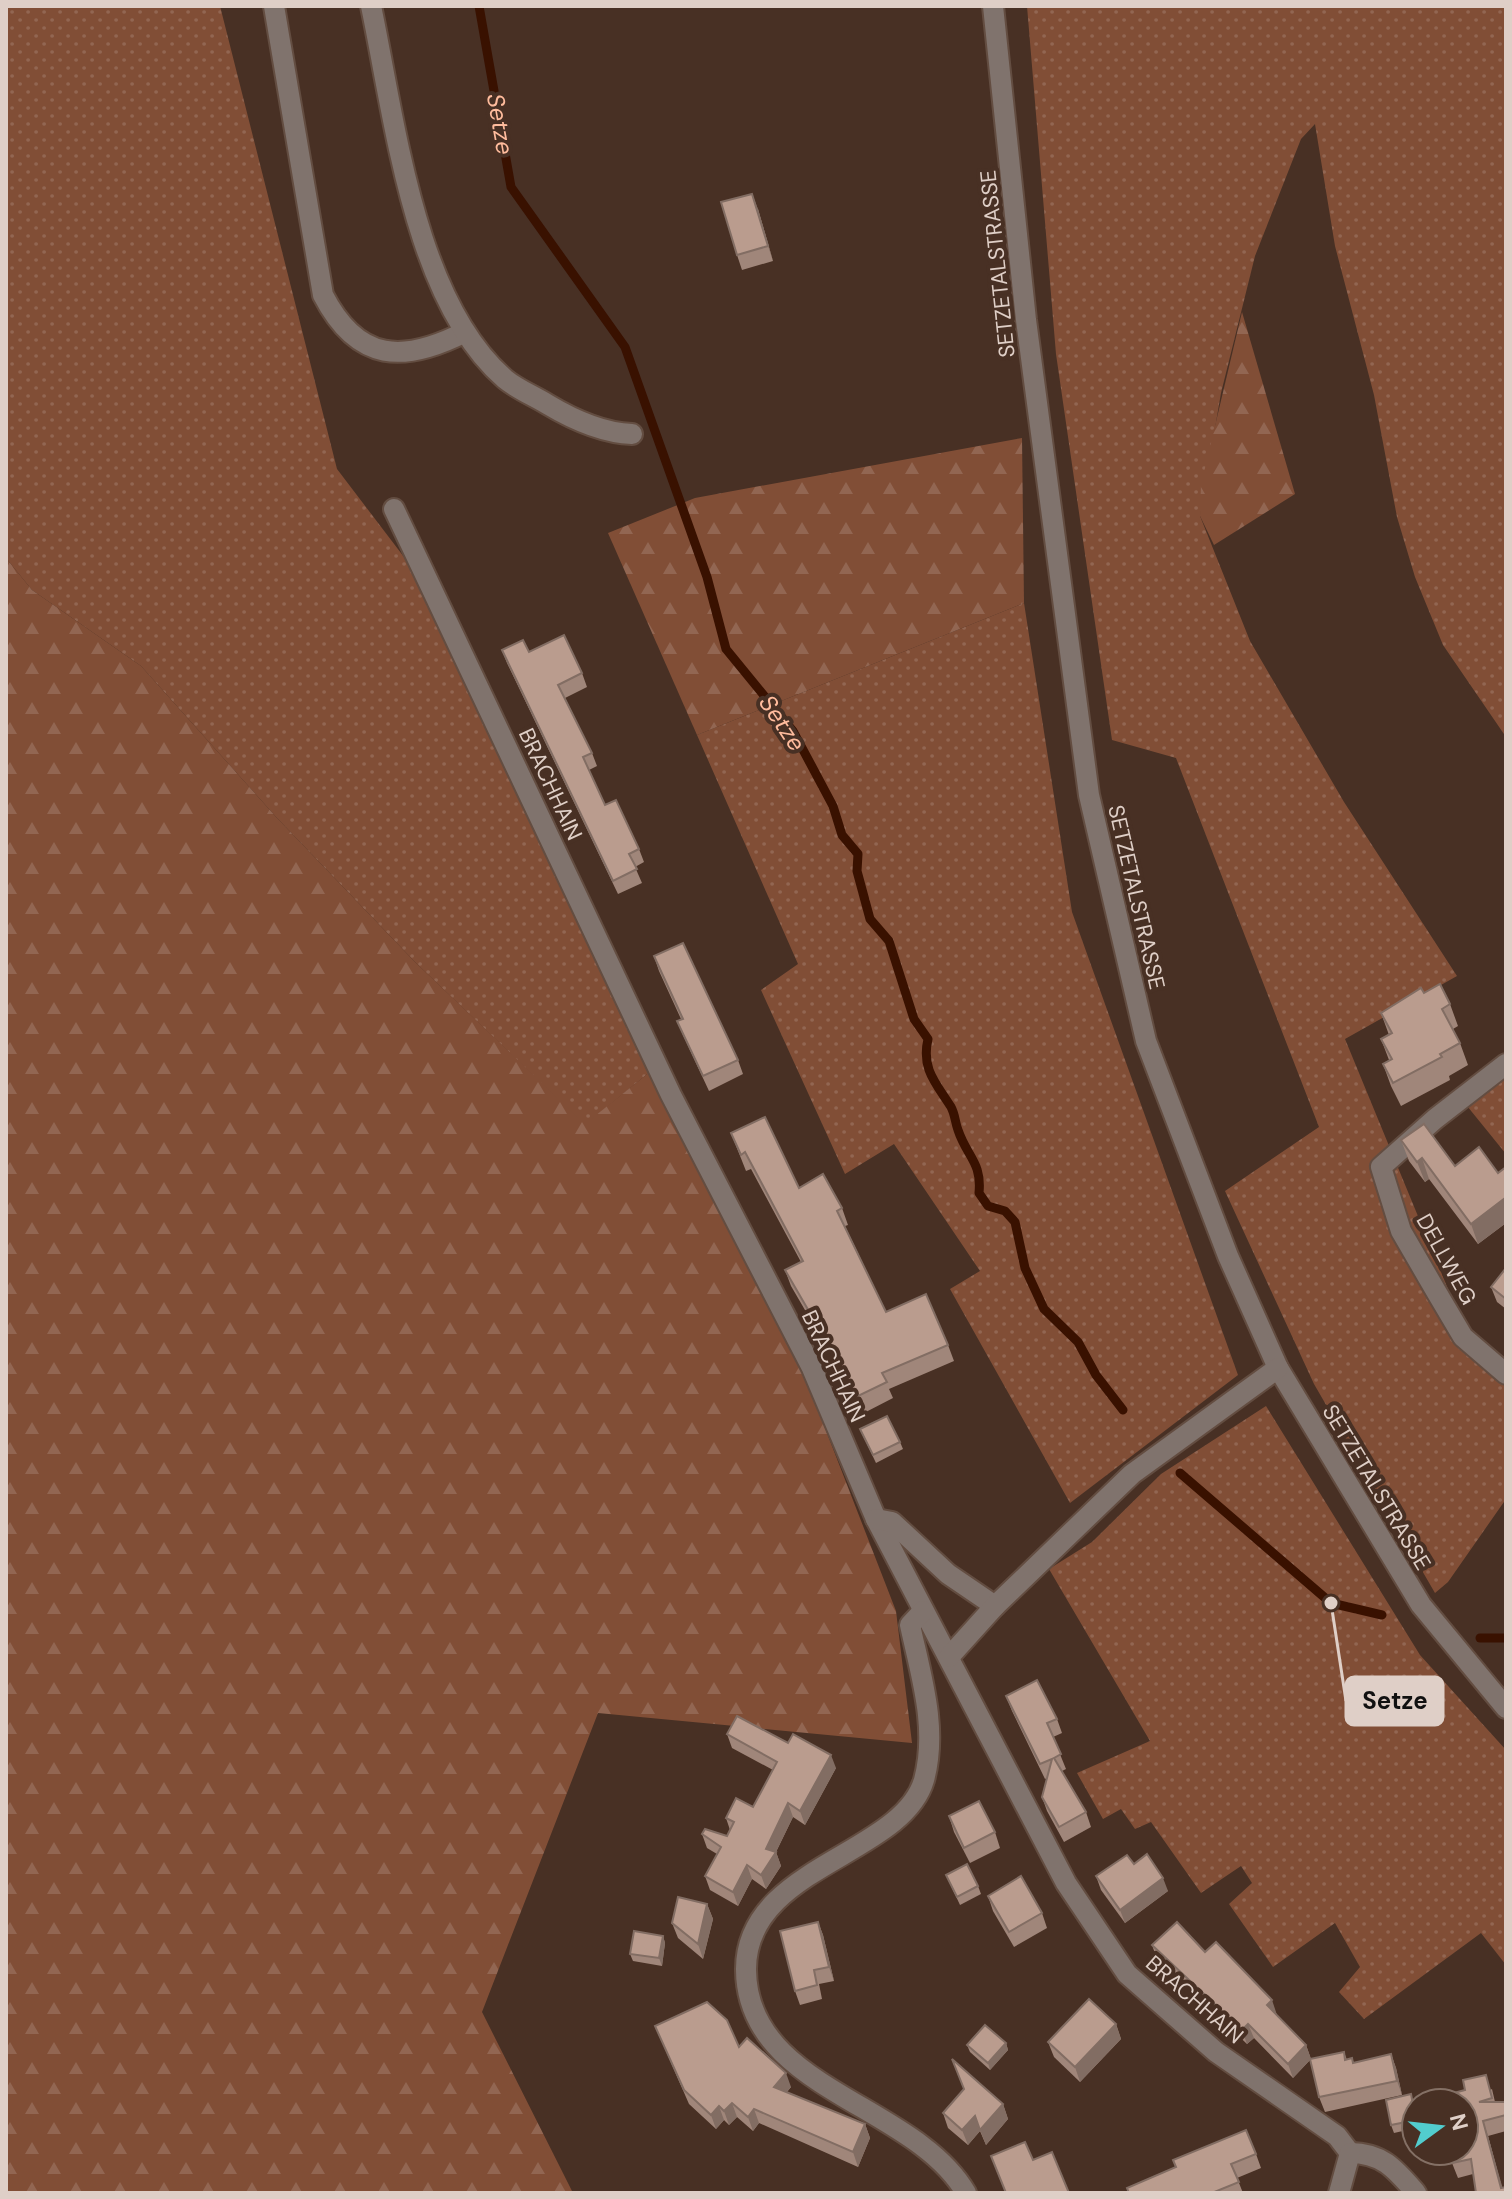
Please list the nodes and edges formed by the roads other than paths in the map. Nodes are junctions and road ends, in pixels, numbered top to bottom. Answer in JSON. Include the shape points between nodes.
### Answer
{"nodes":[{"id":1,"x":274,"y":6,"type":"edge"},
{"id":2,"x":371,"y":6,"type":"edge"},
{"id":3,"x":993,"y":6,"type":"edge"},
{"id":4,"x":465,"y":332,"type":"junction"},
{"id":5,"x":632,"y":434,"type":"dead end"},
{"id":6,"x":394,"y":509,"type":"dead end"},
{"id":7,"x":1506,"y":1064,"type":"edge"},
{"id":8,"x":1278,"y":1368,"type":"junction"},
{"id":9,"x":1506,"y":1374,"type":"edge"},
{"id":10,"x":876,"y":1519,"type":"junction"},
{"id":11,"x":995,"y":1606,"type":"junction"},
{"id":12,"x":923,"y":1611,"type":"junction"},
{"id":13,"x":949,"y":1657,"type":"junction"},
{"id":14,"x":1506,"y":1708,"type":"edge"},
{"id":15,"x":1350,"y":2153,"type":"junction"},
{"id":16,"x":966,"y":2193,"type":"edge"},
{"id":17,"x":1339,"y":2193,"type":"edge"},
{"id":18,"x":1416,"y":2193,"type":"edge"}],
"edges":[{"from":1,"to":4,"type":"street","via":[[323,295],[335,317],[374,348],[408,354]]},
{"from":2,"to":4,"type":"street","via":[[406,176],[437,282]]},
{"from":3,"to":8,"type":"street","name":"SETZETALSTRASSE","via":[[1026,320],[1089,795],[1146,1041],[1228,1256]]},
{"from":4,"to":5,"type":"street","via":[[506,379],[574,421]]},
{"from":6,"to":10,"type":"street","name":"BRACHHAIN","via":[[671,1095],[812,1368]]},
{"from":7,"to":9,"type":"street","name":"DELLWEG","via":[[1381,1167],[1401,1231],[1443,1304],[1463,1337]]},
{"from":8,"to":11,"type":"street","via":[[1132,1474]]},
{"from":8,"to":14,"type":"street","name":"SETZETALSTRASSE","via":[[1421,1605]]},
{"from":10,"to":11,"type":"street","via":[[892,1522],[948,1574]]},
{"from":10,"to":12,"type":"street","name":"BRACHHAIN"},
{"from":11,"to":13,"type":"street"},
{"from":12,"to":13,"type":"street","name":"BRACHHAIN"},
{"from":12,"to":16,"type":"street","via":[[910,1625],[931,1742],[923,1782],[912,1803],[889,1822],[776,1900],[757,1921],[746,1948],[746,1974],[752,2008],[779,2047],[823,2086],[915,2138],[938,2156]]},
{"from":13,"to":15,"type":"street","name":"BRACHHAIN","via":[[1066,1883],[1127,1974],[1216,2052],[1337,2136]]},
{"from":15,"to":17,"type":"street"},
{"from":15,"to":18,"type":"street","via":[[1369,2153],[1390,2163]]}]}
